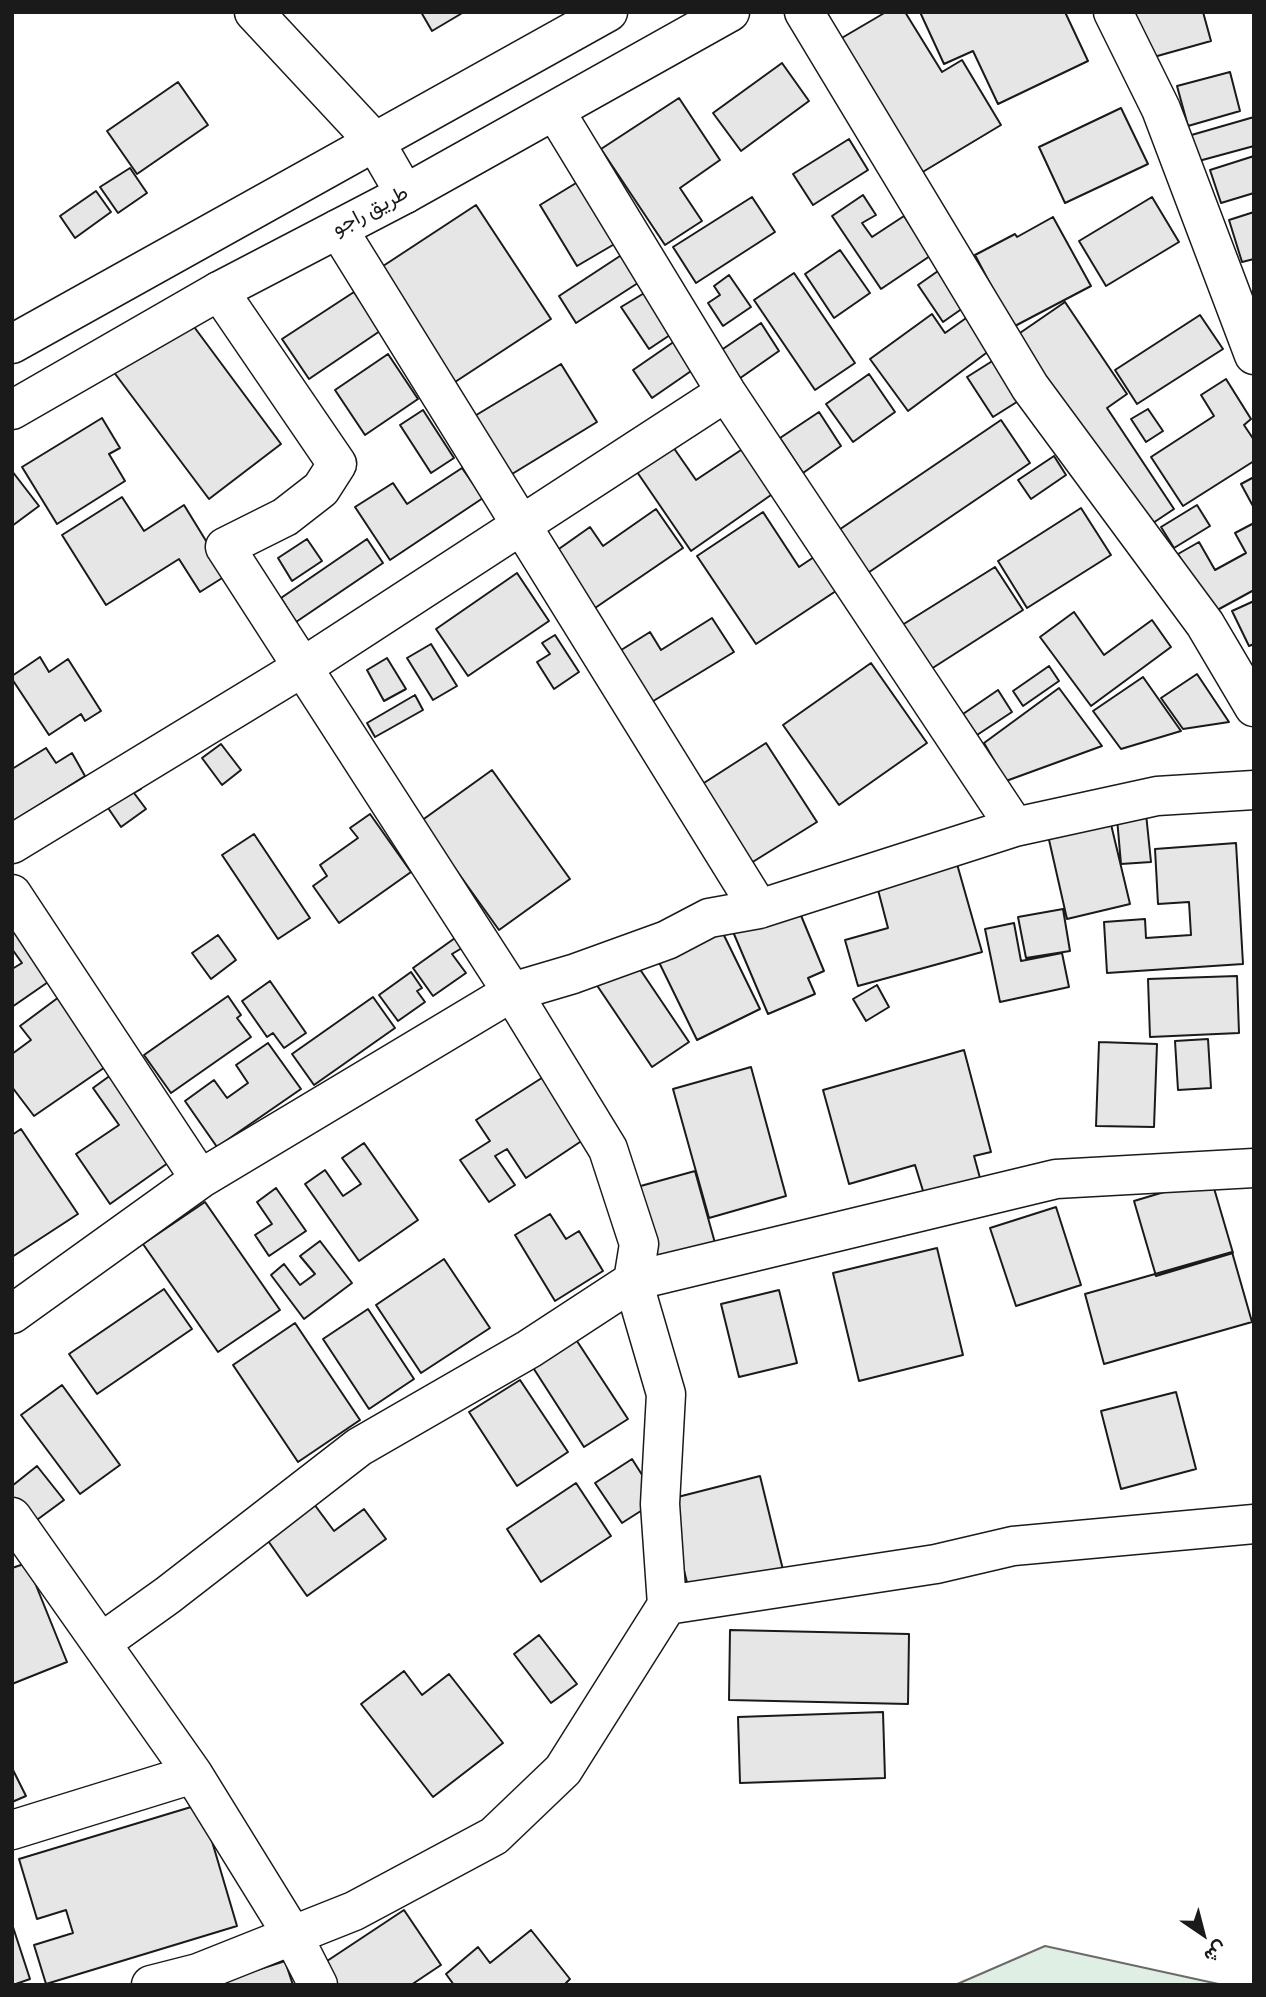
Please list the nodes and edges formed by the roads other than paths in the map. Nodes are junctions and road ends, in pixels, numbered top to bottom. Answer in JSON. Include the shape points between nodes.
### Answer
{"nodes":[{"id":1,"x":254,"y":12,"type":"edge"},
{"id":2,"x":608,"y":12,"type":"edge"},
{"id":3,"x":730,"y":12,"type":"edge"},
{"id":4,"x":804,"y":12,"type":"edge"},
{"id":5,"x":1113,"y":12,"type":"edge"},
{"id":6,"x":555,"y":111,"type":"junction"},
{"id":7,"x":375,"y":142,"type":"junction"},
{"id":8,"x":405,"y":194,"type":"junction"},
{"id":9,"x":338,"y":229,"type":"junction"},
{"id":10,"x":219,"y":291,"type":"junction"},
{"id":11,"x":12,"y":344,"type":"edge"},
{"id":12,"x":1254,"y":355,"type":"edge"},
{"id":13,"x":726,"y":392,"type":"junction"},
{"id":14,"x":12,"y":410,"type":"edge"},
{"id":15,"x":522,"y":525,"type":"junction"},
{"id":16,"x":303,"y":667,"type":"junction"},
{"id":17,"x":1254,"y":707,"type":"edge"},
{"id":18,"x":1254,"y":790,"type":"edge"},
{"id":19,"x":1015,"y":827,"type":"junction"},
{"id":20,"x":12,"y":844,"type":"edge"},
{"id":21,"x":12,"y":894,"type":"edge"},
{"id":22,"x":759,"y":909,"type":"junction"},
{"id":23,"x":512,"y":992,"type":"junction"},
{"id":24,"x":1254,"y":1167,"type":"edge"},
{"id":25,"x":201,"y":1179,"type":"junction"},
{"id":26,"x":633,"y":1281,"type":"junction"},
{"id":27,"x":12,"y":1314,"type":"edge"},
{"id":28,"x":12,"y":1517,"type":"edge"},
{"id":29,"x":1254,"y":1524,"type":"edge"},
{"id":30,"x":667,"y":1605,"type":"junction"},
{"id":31,"x":101,"y":1643,"type":"junction"},
{"id":32,"x":193,"y":1774,"type":"junction"},
{"id":33,"x":12,"y":1830,"type":"edge"},
{"id":34,"x":293,"y":1936,"type":"junction"},
{"id":35,"x":151,"y":1985,"type":"edge"},
{"id":36,"x":318,"y":1985,"type":"edge"}],
"edges":[{"from":1,"to":7,"type":"street"},
{"from":2,"to":7,"type":"street"},
{"from":3,"to":6,"type":"street","name":"طريق راجو"},
{"from":4,"to":17,"type":"street","via":[[1030,387],[1205,624]]},
{"from":5,"to":12,"type":"street","via":[[1161,109]]},
{"from":6,"to":8,"type":"street","name":"طريق راجو"},
{"from":6,"to":13,"type":"street"},
{"from":7,"to":8,"type":"street"},
{"from":7,"to":11,"type":"street"},
{"from":8,"to":9,"type":"street","name":"طريق راجو"},
{"from":9,"to":10,"type":"street","name":"طريق راجو"},
{"from":9,"to":15,"type":"street"},
{"from":10,"to":14,"type":"street","name":"طريق راجو"},
{"from":10,"to":16,"type":"street","via":[[337,464],[321,489],[285,517],[225,547]]},
{"from":13,"to":15,"type":"street"},
{"from":13,"to":19,"type":"street"},
{"from":15,"to":16,"type":"street"},
{"from":15,"to":22,"type":"street"},
{"from":16,"to":20,"type":"street"},
{"from":16,"to":23,"type":"street"},
{"from":18,"to":19,"type":"street","via":[[1157,796]]},
{"from":19,"to":22,"type":"street"},
{"from":21,"to":25,"type":"street"},
{"from":22,"to":23,"type":"street","via":[[709,918],[667,940]]},
{"from":23,"to":25,"type":"street"},
{"from":23,"to":26,"type":"street","via":[[608,1149],[639,1244]]},
{"from":24,"to":26,"type":"street","via":[[1056,1179]]},
{"from":25,"to":27,"type":"street"},
{"from":26,"to":30,"type":"street","via":[[666,1394],[660,1504]]},
{"from":26,"to":31,"type":"street","via":[[529,1349],[359,1447]]},
{"from":28,"to":31,"type":"street"},
{"from":29,"to":30,"type":"street","via":[[1013,1546],[936,1564]]},
{"from":30,"to":34,"type":"street","via":[[563,1770],[494,1836],[354,1911]]},
{"from":31,"to":32,"type":"street"},
{"from":32,"to":33,"type":"street"},
{"from":32,"to":34,"type":"street"},
{"from":34,"to":35,"type":"street","via":[[198,1973]]},
{"from":34,"to":36,"type":"street"}]}
